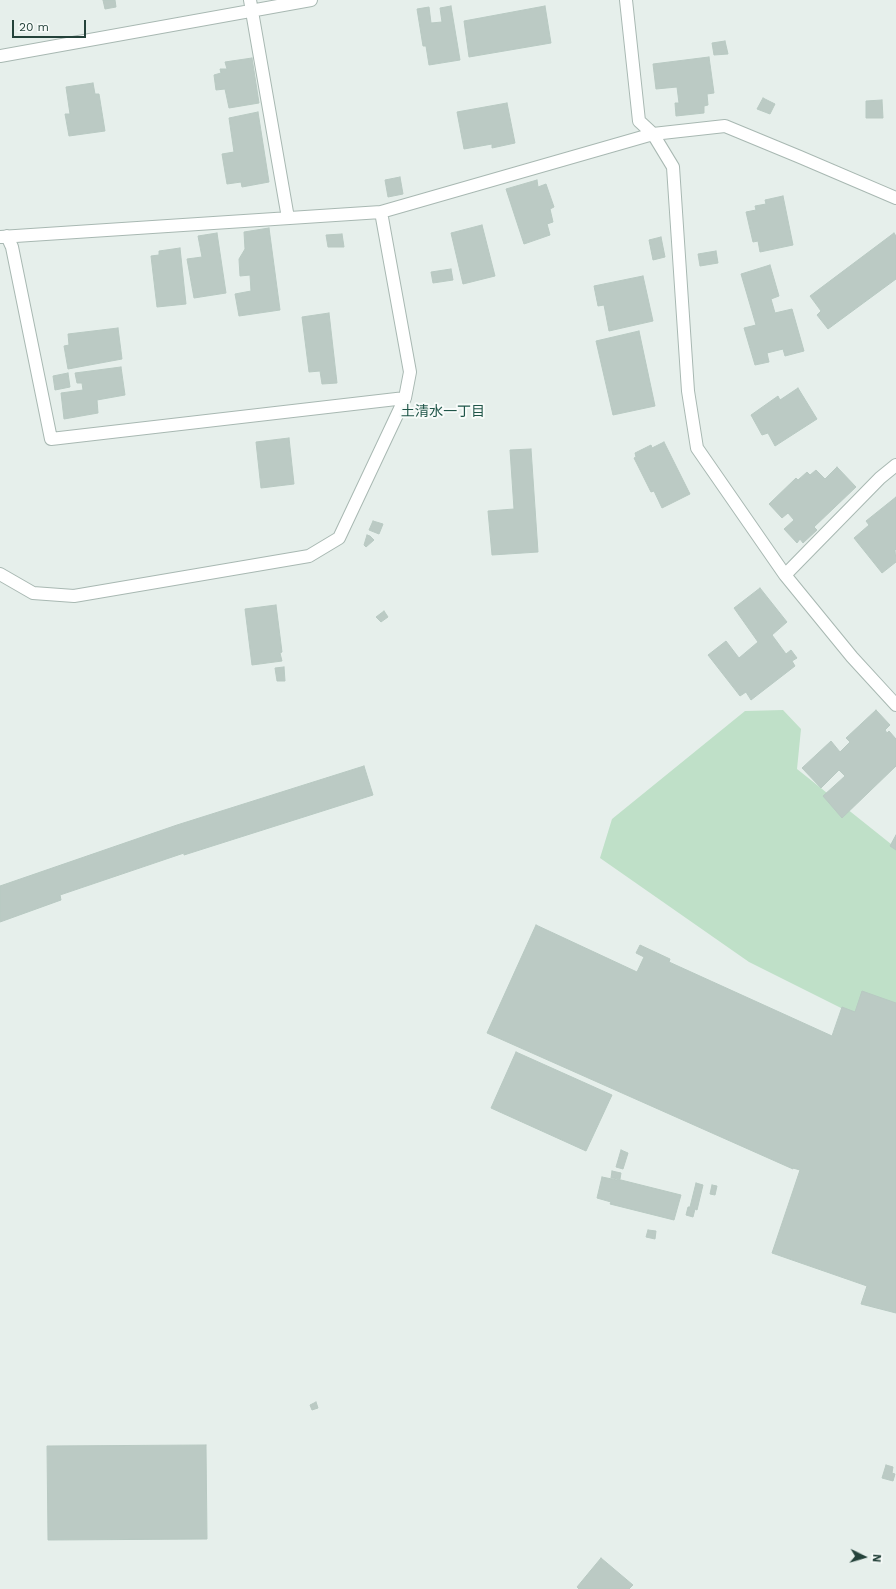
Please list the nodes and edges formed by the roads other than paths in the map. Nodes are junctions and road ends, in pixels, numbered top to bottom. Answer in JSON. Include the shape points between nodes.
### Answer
{"nodes":[{"id":1,"x":311,"y":0,"type":"edge"},
{"id":2,"x":626,"y":0,"type":"edge"},
{"id":3,"x":251,"y":5,"type":"edge"},
{"id":4,"x":0,"y":56,"type":"edge"},
{"id":5,"x":653,"y":134,"type":"junction"},
{"id":6,"x":896,"y":198,"type":"edge"},
{"id":7,"x":381,"y":212,"type":"junction"},
{"id":8,"x":288,"y":218,"type":"junction"},
{"id":9,"x":4,"y":236,"type":"edge"},
{"id":10,"x":405,"y":398,"type":"junction"},
{"id":11,"x":896,"y":465,"type":"edge"},
{"id":12,"x":0,"y":574,"type":"edge"},
{"id":13,"x":785,"y":575,"type":"junction"},
{"id":14,"x":896,"y":705,"type":"edge"}],
"edges":[{"from":1,"to":3,"type":"street"},
{"from":2,"to":5,"type":"street","via":[[639,121]]},
{"from":3,"to":4,"type":"street"},
{"from":3,"to":8,"type":"street"},
{"from":5,"to":6,"type":"street","via":[[725,126]]},
{"from":5,"to":7,"type":"street"},
{"from":5,"to":13,"type":"street","via":[[673,167],[688,391],[697,448]]},
{"from":7,"to":8,"type":"street"},
{"from":7,"to":10,"type":"street","via":[[410,372]]},
{"from":8,"to":9,"type":"street"},
{"from":9,"to":10,"type":"street","via":[[12,247],[51,439]]},
{"from":10,"to":12,"type":"street","via":[[339,538],[309,556],[74,596],[33,593]]},
{"from":11,"to":13,"type":"street","via":[[880,478]]},
{"from":13,"to":14,"type":"street","via":[[852,657]]}]}
